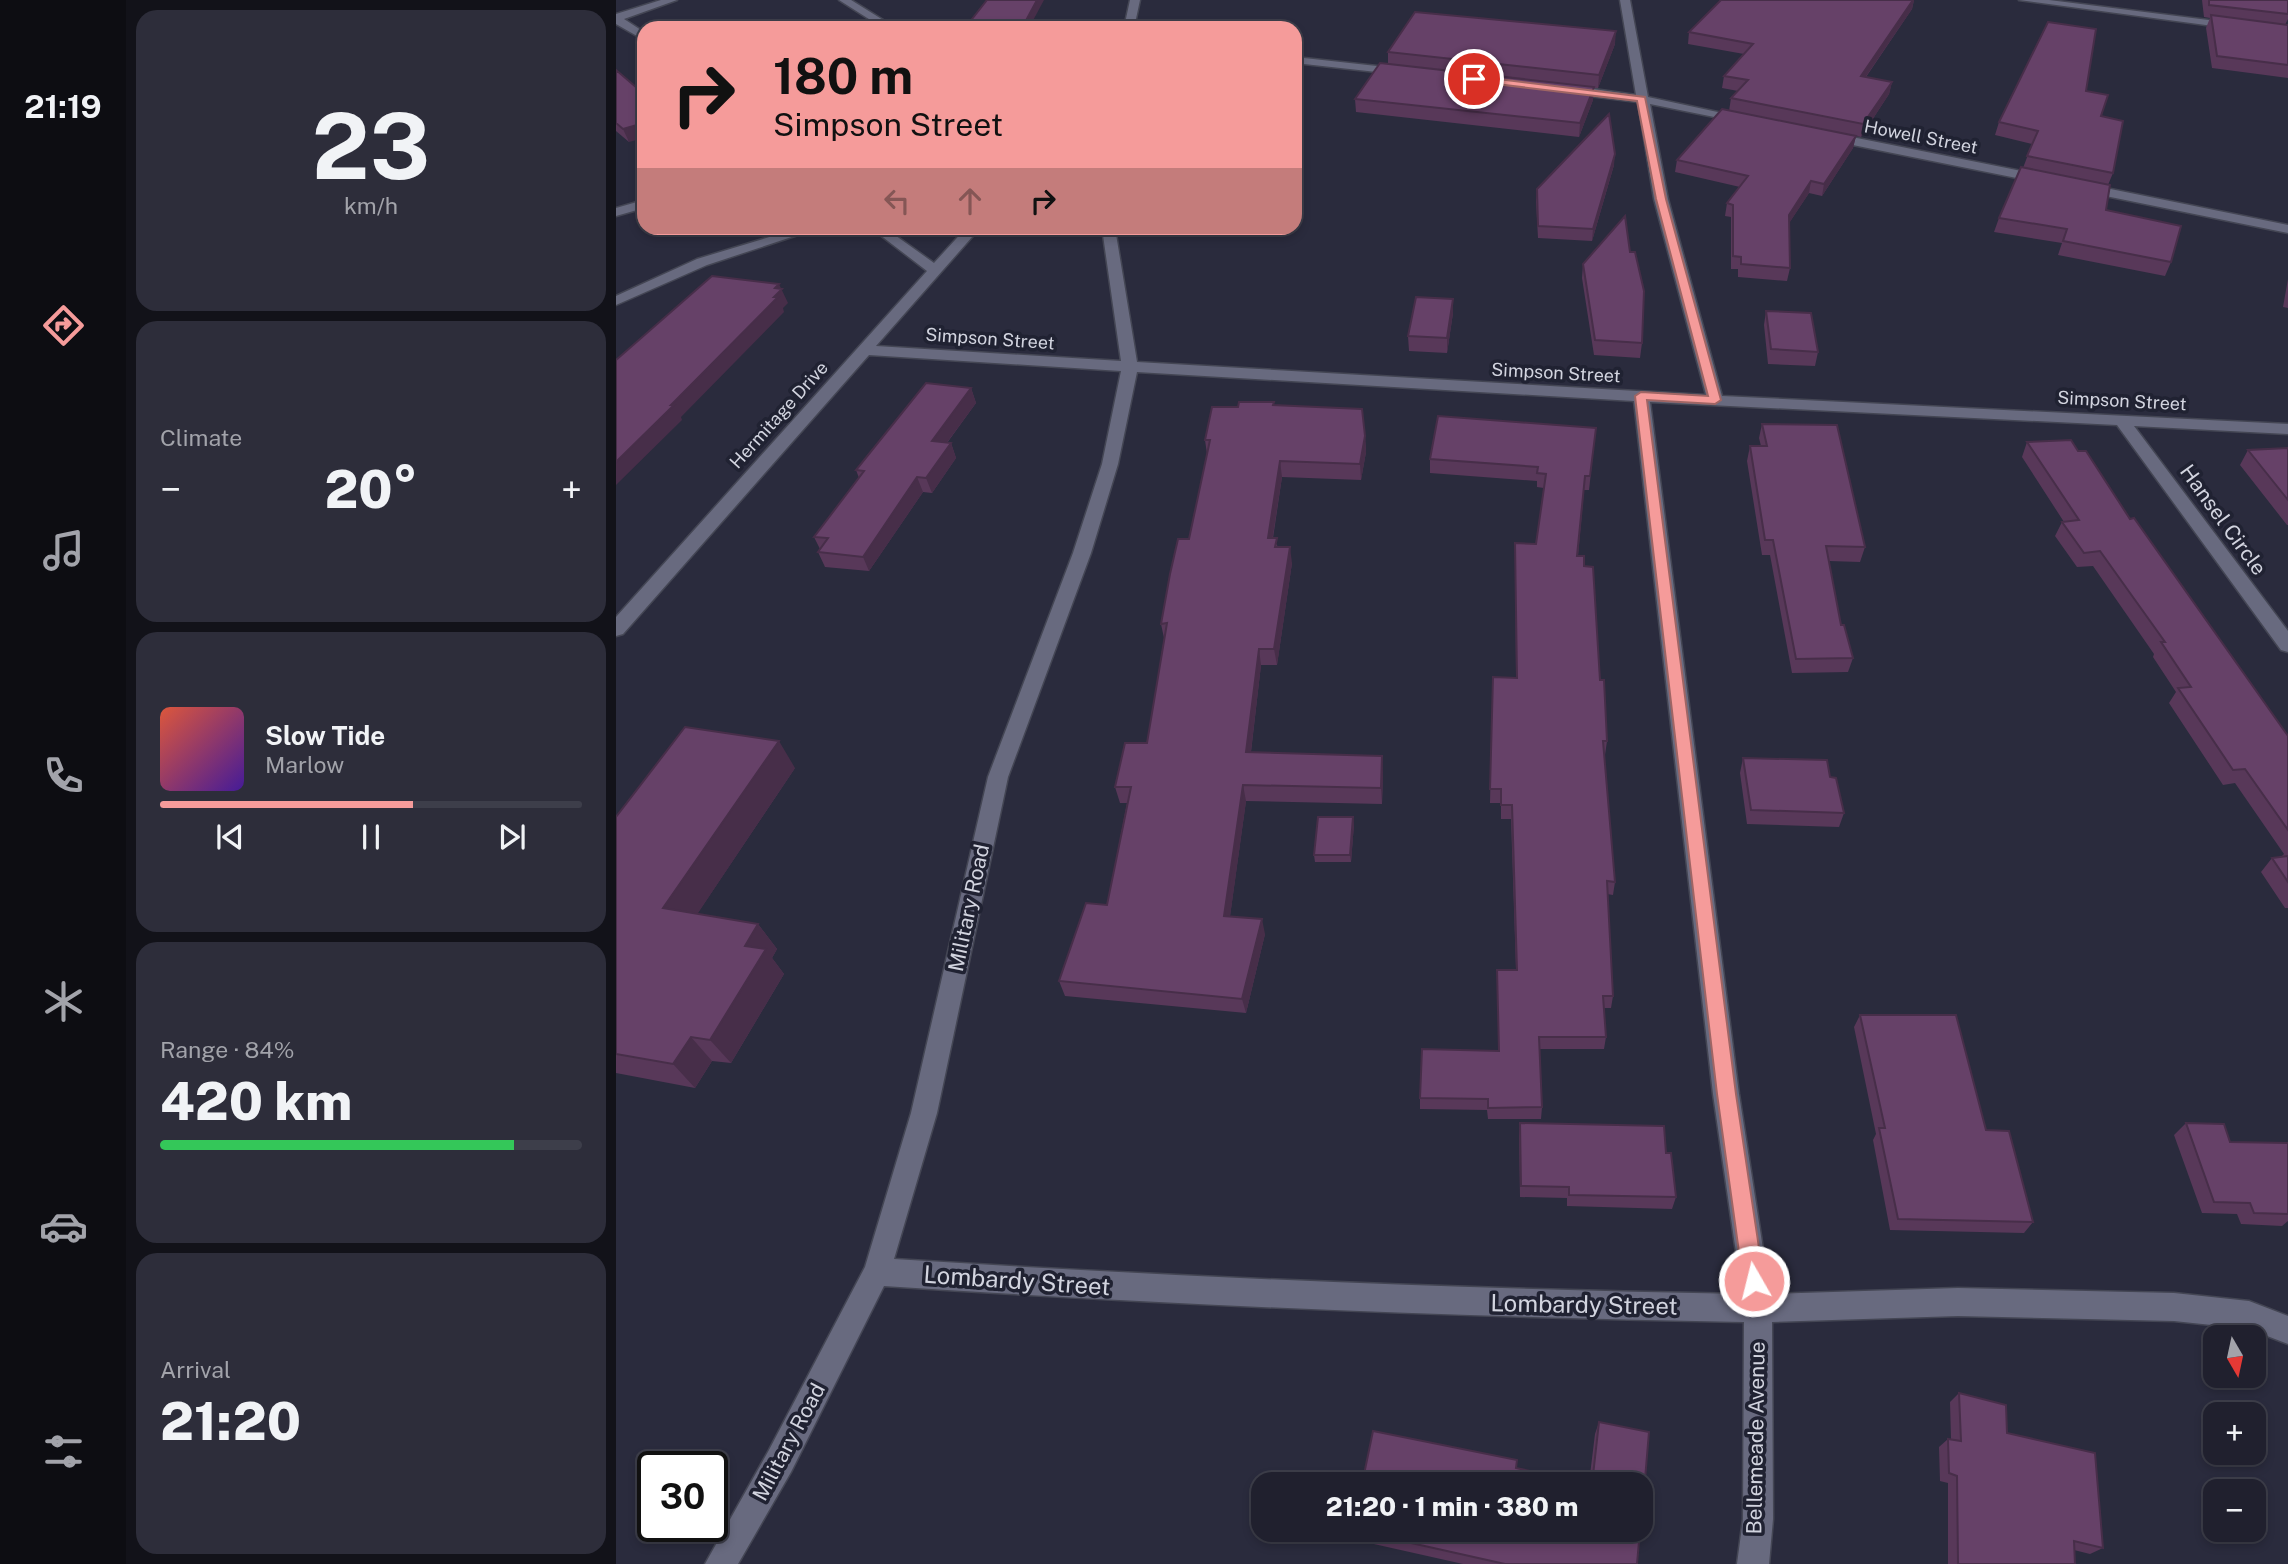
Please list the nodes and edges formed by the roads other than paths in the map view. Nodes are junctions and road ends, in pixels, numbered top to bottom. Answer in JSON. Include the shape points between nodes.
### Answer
{"nodes":[{"id":1,"x":672,"y":0,"type":"edge"},
{"id":2,"x":844,"y":0,"type":"edge"},
{"id":3,"x":1135,"y":0,"type":"edge"},
{"id":4,"x":1625,"y":0,"type":"edge"},
{"id":5,"x":2024,"y":0,"type":"edge"},
{"id":6,"x":2109,"y":6,"type":"edge"},
{"id":7,"x":616,"y":18,"type":"edge"},
{"id":8,"x":879,"y":21,"type":"edge"},
{"id":9,"x":1130,"y":21,"type":"edge"},
{"id":10,"x":637,"y":32,"type":"edge"},
{"id":11,"x":2288,"y":33,"type":"edge"},
{"id":12,"x":1302,"y":61,"type":"edge"},
{"id":13,"x":1413,"y":73,"type":"edge"},
{"id":14,"x":1551,"y":87,"type":"edge"},
{"id":15,"x":1641,"y":99,"type":"junction"},
{"id":16,"x":1763,"y":123,"type":"edge"},
{"id":17,"x":1816,"y":134,"type":"edge"},
{"id":18,"x":2059,"y":183,"type":"edge"},
{"id":19,"x":2073,"y":186,"type":"edge"},
{"id":20,"x":637,"y":206,"type":"edge"},
{"id":21,"x":616,"y":212,"type":"edge"},
{"id":22,"x":2288,"y":229,"type":"edge"},
{"id":23,"x":789,"y":235,"type":"edge"},
{"id":24,"x":886,"y":235,"type":"edge"},
{"id":25,"x":966,"y":235,"type":"edge"},
{"id":26,"x":1110,"y":235,"type":"edge"},
{"id":27,"x":934,"y":270,"type":"junction"},
{"id":28,"x":616,"y":301,"type":"edge"},
{"id":29,"x":864,"y":350,"type":"junction"},
{"id":30,"x":1130,"y":368,"type":"junction"},
{"id":31,"x":1641,"y":396,"type":"junction"},
{"id":32,"x":1715,"y":400,"type":"junction"},
{"id":33,"x":2122,"y":421,"type":"junction"},
{"id":34,"x":2288,"y":429,"type":"edge"},
{"id":35,"x":616,"y":629,"type":"edge"},
{"id":36,"x":2288,"y":645,"type":"edge"},
{"id":37,"x":877,"y":1272,"type":"junction"},
{"id":38,"x":1758,"y":1308,"type":"junction"},
{"id":39,"x":2288,"y":1330,"type":"edge"},
{"id":40,"x":721,"y":1564,"type":"edge"},
{"id":41,"x":1753,"y":1564,"type":"edge"}],
"edges":[{"from":1,"to":7,"type":"street"},
{"from":2,"to":8,"type":"street"},
{"from":3,"to":9,"type":"street"},
{"from":4,"to":15,"type":"street"},
{"from":5,"to":6,"type":"street"},
{"from":6,"to":11,"type":"street"},
{"from":7,"to":10,"type":"street"},
{"from":12,"to":13,"type":"street"},
{"from":14,"to":15,"type":"street"},
{"from":15,"to":16,"type":"street"},
{"from":15,"to":32,"type":"street","via":[[1661,199]]},
{"from":17,"to":18,"type":"street","name":"Howell Street"},
{"from":19,"to":22,"type":"street"},
{"from":20,"to":21,"type":"street"},
{"from":23,"to":28,"type":"street","via":[[702,262]]},
{"from":24,"to":27,"type":"street"},
{"from":25,"to":27,"type":"street","name":"Hermitage Drive"},
{"from":26,"to":30,"type":"street","name":"Military Road"},
{"from":27,"to":29,"type":"street","name":"Hermitage Drive"},
{"from":29,"to":30,"type":"street","name":"Simpson Street"},
{"from":29,"to":35,"type":"street","name":"Hermitage Drive"},
{"from":30,"to":31,"type":"street","name":"Simpson Street"},
{"from":30,"to":37,"type":"street","name":"Military Road","via":[[1110,464],[1082,553],[998,777],[924,1113]]},
{"from":31,"to":32,"type":"street","name":"Simpson Street"},
{"from":31,"to":38,"type":"street","name":"Bellemeade Avenue","via":[[1726,1094]]},
{"from":32,"to":33,"type":"street","name":"Simpson Street"},
{"from":33,"to":34,"type":"street","name":"Simpson Street"},
{"from":33,"to":36,"type":"street","name":"Hansel Circle"},
{"from":37,"to":38,"type":"street","name":"Lombardy Street","via":[[1187,1292]]},
{"from":37,"to":40,"type":"street","name":"Military Road","via":[[780,1461]]},
{"from":38,"to":39,"type":"street","name":"Lombardy Street","via":[[1958,1302],[2174,1307],[2249,1315]]},
{"from":38,"to":41,"type":"street","name":"Bellemeade Avenue","via":[[1758,1519]]}]}
